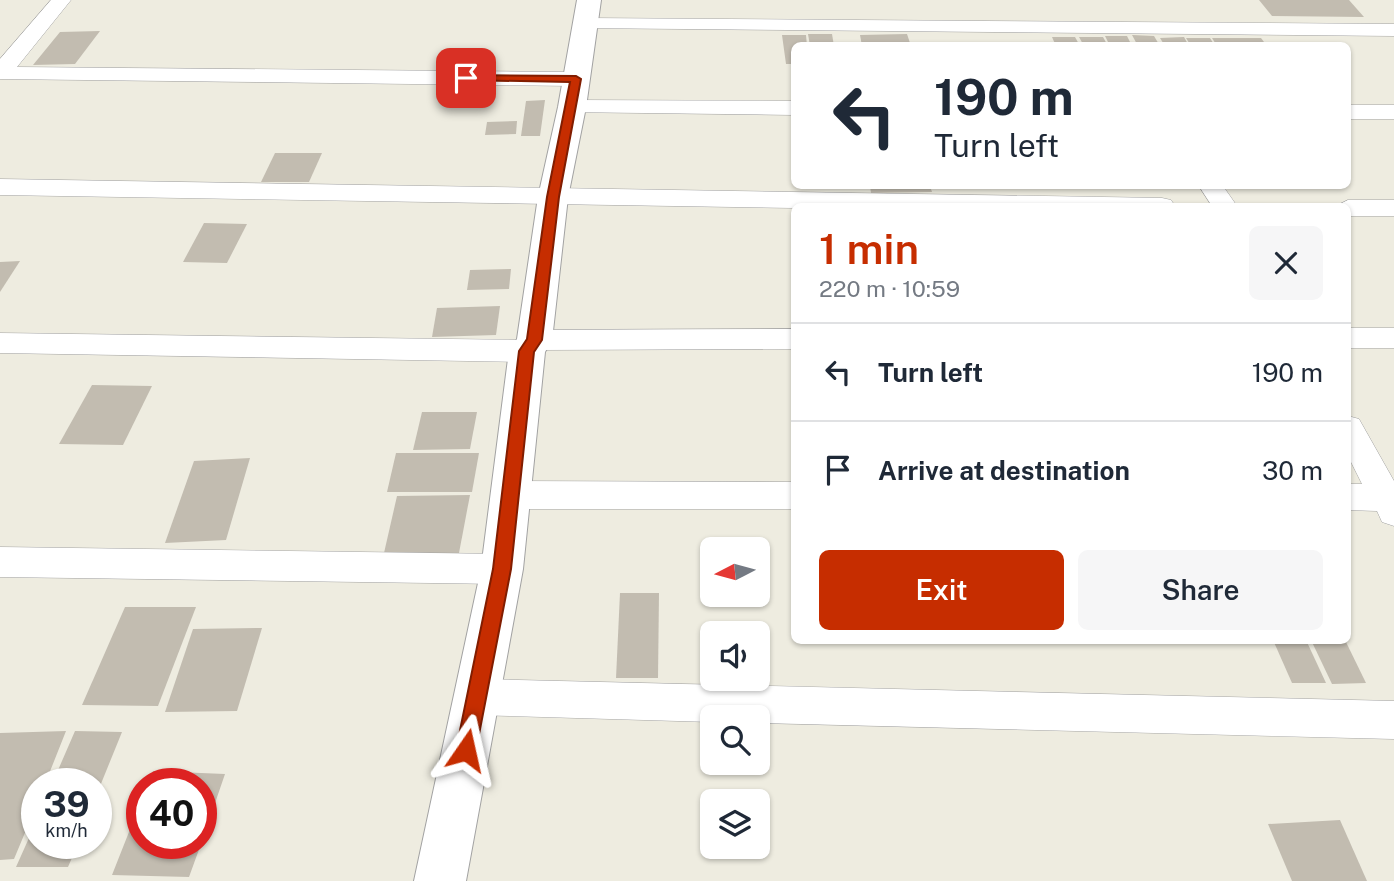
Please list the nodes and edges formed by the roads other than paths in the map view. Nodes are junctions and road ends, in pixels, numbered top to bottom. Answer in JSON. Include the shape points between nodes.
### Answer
{"nodes":[{"id":1,"x":61,"y":0,"type":"edge"},
{"id":2,"x":587,"y":12,"type":"edge"},
{"id":3,"x":1394,"y":30,"type":"edge"},
{"id":4,"x":0,"y":73,"type":"edge"},
{"id":5,"x":574,"y":93,"type":"junction"},
{"id":6,"x":791,"y":108,"type":"edge"},
{"id":7,"x":1351,"y":112,"type":"edge"},
{"id":8,"x":1394,"y":113,"type":"edge"},
{"id":9,"x":0,"y":187,"type":"edge"},
{"id":10,"x":553,"y":197,"type":"junction"},
{"id":11,"x":959,"y":203,"type":"edge"},
{"id":12,"x":1351,"y":208,"type":"edge"},
{"id":13,"x":1394,"y":208,"type":"edge"},
{"id":14,"x":1351,"y":338,"type":"edge"},
{"id":15,"x":1394,"y":338,"type":"edge"},
{"id":16,"x":791,"y":339,"type":"edge"},
{"id":17,"x":0,"y":343,"type":"edge"},
{"id":18,"x":531,"y":345,"type":"junction"},
{"id":19,"x":1351,"y":433,"type":"edge"},
{"id":20,"x":509,"y":495,"type":"junction"},
{"id":21,"x":791,"y":496,"type":"edge"},
{"id":22,"x":1351,"y":497,"type":"edge"},
{"id":23,"x":1391,"y":502,"type":"edge"},
{"id":24,"x":0,"y":562,"type":"edge"},
{"id":25,"x":502,"y":569,"type":"junction"},
{"id":26,"x":476,"y":697,"type":"junction"},
{"id":27,"x":1394,"y":720,"type":"edge"},
{"id":28,"x":440,"y":881,"type":"edge"}],
"edges":[{"from":1,"to":4,"type":"street"},
{"from":2,"to":3,"type":"street"},
{"from":2,"to":5,"type":"street"},
{"from":4,"to":5,"type":"street"},
{"from":5,"to":6,"type":"street"},
{"from":5,"to":10,"type":"street"},
{"from":7,"to":8,"type":"street"},
{"from":9,"to":10,"type":"street"},
{"from":10,"to":11,"type":"street"},
{"from":10,"to":18,"type":"street"},
{"from":12,"to":13,"type":"street"},
{"from":14,"to":15,"type":"street"},
{"from":16,"to":18,"type":"street"},
{"from":17,"to":18,"type":"street"},
{"from":18,"to":20,"type":"street"},
{"from":19,"to":23,"type":"street"},
{"from":20,"to":21,"type":"street"},
{"from":20,"to":25,"type":"street"},
{"from":22,"to":23,"type":"street"},
{"from":24,"to":25,"type":"street"},
{"from":25,"to":26,"type":"street"},
{"from":26,"to":27,"type":"street"},
{"from":26,"to":28,"type":"street"}]}
